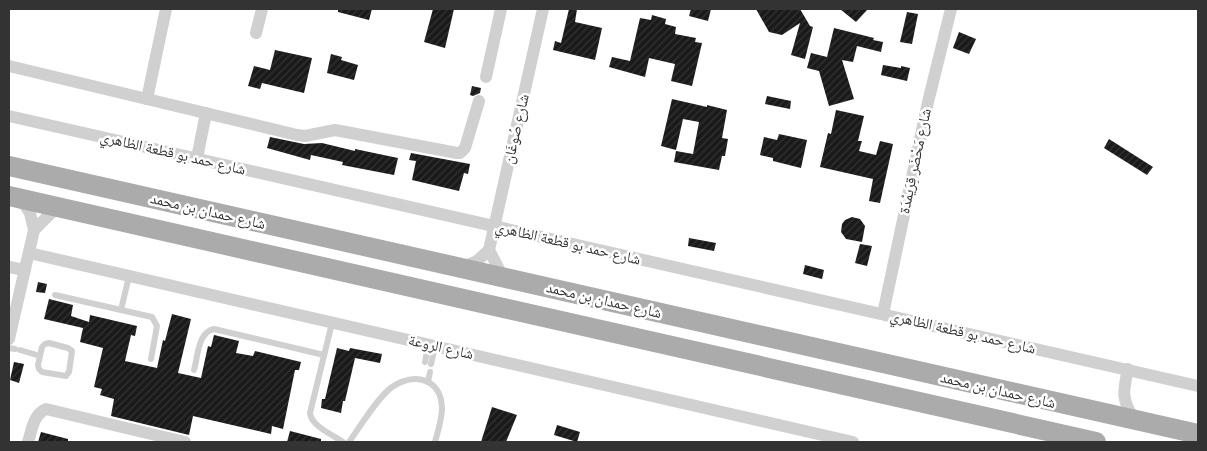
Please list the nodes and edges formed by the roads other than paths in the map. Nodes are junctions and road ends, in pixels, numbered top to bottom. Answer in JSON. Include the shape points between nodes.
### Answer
{"nodes":[{"id":1,"x":166,"y":9,"type":"edge"},
{"id":2,"x":262,"y":9,"type":"edge"},
{"id":3,"x":501,"y":9,"type":"edge"},
{"id":4,"x":543,"y":9,"type":"edge"},
{"id":5,"x":951,"y":9,"type":"edge"},
{"id":6,"x":256,"y":32,"type":"dead end"},
{"id":7,"x":9,"y":66,"type":"edge"},
{"id":8,"x":486,"y":77,"type":"dead end"},
{"id":9,"x":147,"y":99,"type":"junction"},
{"id":10,"x":479,"y":101,"type":"dead end"},
{"id":11,"x":206,"y":113,"type":"junction"},
{"id":12,"x":9,"y":116,"type":"edge"},
{"id":13,"x":197,"y":158,"type":"junction"},
{"id":14,"x":9,"y":166,"type":"edge"},
{"id":15,"x":15,"y":197,"type":"edge"},
{"id":16,"x":57,"y":207,"type":"junction"},
{"id":17,"x":494,"y":226,"type":"junction"},
{"id":18,"x":34,"y":230,"type":"junction"},
{"id":19,"x":489,"y":250,"type":"junction"},
{"id":20,"x":28,"y":253,"type":"junction"},
{"id":21,"x":9,"y":267,"type":"edge"},
{"id":22,"x":462,"y":268,"type":"junction"},
{"id":23,"x":25,"y":270,"type":"junction"},
{"id":24,"x":129,"y":276,"type":"junction"},
{"id":25,"x":503,"y":277,"type":"junction"},
{"id":26,"x":55,"y":296,"type":"dead end"},
{"id":27,"x":121,"y":310,"type":"junction"},
{"id":28,"x":882,"y":314,"type":"junction"},
{"id":29,"x":332,"y":323,"type":"junction"},
{"id":30,"x":432,"y":345,"type":"junction"},
{"id":31,"x":13,"y":346,"type":"edge"},
{"id":32,"x":324,"y":355,"type":"junction"},
{"id":33,"x":40,"y":356,"type":"junction"},
{"id":34,"x":151,"y":359,"type":"dead end"},
{"id":35,"x":428,"y":363,"type":"dead end"},
{"id":36,"x":1128,"y":369,"type":"junction"},
{"id":37,"x":194,"y":370,"type":"dead end"},
{"id":38,"x":421,"y":379,"type":"junction"},
{"id":39,"x":428,"y":382,"type":"junction"},
{"id":40,"x":1198,"y":386,"type":"edge"},
{"id":41,"x":1122,"y":392,"type":"junction"},
{"id":42,"x":1099,"y":413,"type":"junction"},
{"id":43,"x":1135,"y":420,"type":"junction"},
{"id":44,"x":1198,"y":434,"type":"edge"},
{"id":45,"x":28,"y":442,"type":"edge"},
{"id":46,"x":185,"y":442,"type":"edge"},
{"id":47,"x":343,"y":442,"type":"edge"},
{"id":48,"x":349,"y":442,"type":"edge"},
{"id":49,"x":435,"y":442,"type":"edge"},
{"id":50,"x":853,"y":442,"type":"edge"},
{"id":51,"x":1096,"y":442,"type":"edge"}],
"edges":[{"from":1,"to":9,"type":"street"},
{"from":2,"to":6,"type":"street"},
{"from":3,"to":8,"type":"street"},
{"from":4,"to":17,"type":"street","name":"شارع صُوغَان"},
{"from":5,"to":28,"type":"street","name":"شارع مَحْضَر قِرَيمْدَة"},
{"from":7,"to":9,"type":"street"},
{"from":9,"to":11,"type":"street"},
{"from":10,"to":11,"type":"street","via":[[465,148],[457,154],[335,130],[297,135]]},
{"from":11,"to":13,"type":"street"},
{"from":12,"to":13,"type":"street","name":"شارع حمد بو قطعة الظاهري"},
{"from":13,"to":17,"type":"street","name":"شارع حمد بو قطعة الظاهري"},
{"from":14,"to":22,"type":"main road","name":"شارع حمدان بن محمد"},
{"from":15,"to":16,"type":"main road","name":"شارع حمدان بن محمد"},
{"from":15,"to":18,"type":"street","via":[[30,213]]},
{"from":16,"to":18,"type":"street"},
{"from":16,"to":51,"type":"main road","name":"شارع حمدان بن محمد"},
{"from":17,"to":19,"type":"street","name":"شارع صُوغَان"},
{"from":17,"to":28,"type":"street","name":"شارع حمد بو قطعة الظاهري"},
{"from":18,"to":20,"type":"street"},
{"from":19,"to":22,"type":"street"},
{"from":19,"to":25,"type":"street"},
{"from":20,"to":23,"type":"street"},
{"from":20,"to":24,"type":"street","name":"شارع الروعة"},
{"from":21,"to":23,"type":"street"},
{"from":22,"to":25,"type":"main road","name":"شارع حمدان بن محمد"},
{"from":23,"to":31,"type":"street"},
{"from":24,"to":27,"type":"lane"},
{"from":24,"to":29,"type":"street","name":"شارع الروعة"},
{"from":25,"to":42,"type":"main road","name":"شارع حمدان بن محمد"},
{"from":26,"to":27,"type":"lane"},
{"from":27,"to":34,"type":"lane","via":[[148,315],[155,320],[157,326]]},
{"from":28,"to":36,"type":"street","name":"شارع حمد بو قطعة الظاهري"},
{"from":29,"to":30,"type":"street","name":"شارع الروعة"},
{"from":29,"to":32,"type":"lane"},
{"from":30,"to":35,"type":"lane"},
{"from":30,"to":50,"type":"street","name":"شارع الروعة"},
{"from":31,"to":33,"type":"lane"},
{"from":32,"to":37,"type":"lane","via":[[214,329],[203,336]]},
{"from":32,"to":47,"type":"lane","via":[[310,417]]},
{"from":33,"to":33,"type":"lane","via":[[38,365],[41,371],[64,377],[68,375],[73,354],[70,349],[47,343],[42,347]]},
{"from":36,"to":40,"type":"street","name":"شارع حمد بو قطعة الظاهري"},
{"from":36,"to":41,"type":"street"},
{"from":38,"to":39,"type":"lane"},
{"from":38,"to":39,"type":"lane","via":[[426,371]]},
{"from":38,"to":48,"type":"lane","via":[[407,380],[387,391]]},
{"from":39,"to":49,"type":"lane","via":[[438,393],[442,408]]},
{"from":41,"to":42,"type":"street"},
{"from":41,"to":43,"type":"street"},
{"from":42,"to":43,"type":"main road","name":"شارع حمدان بن محمد"},
{"from":43,"to":44,"type":"main road","name":"شارع حمدان بن محمد"},
{"from":45,"to":46,"type":"street","via":[[34,420],[46,409]]}]}
